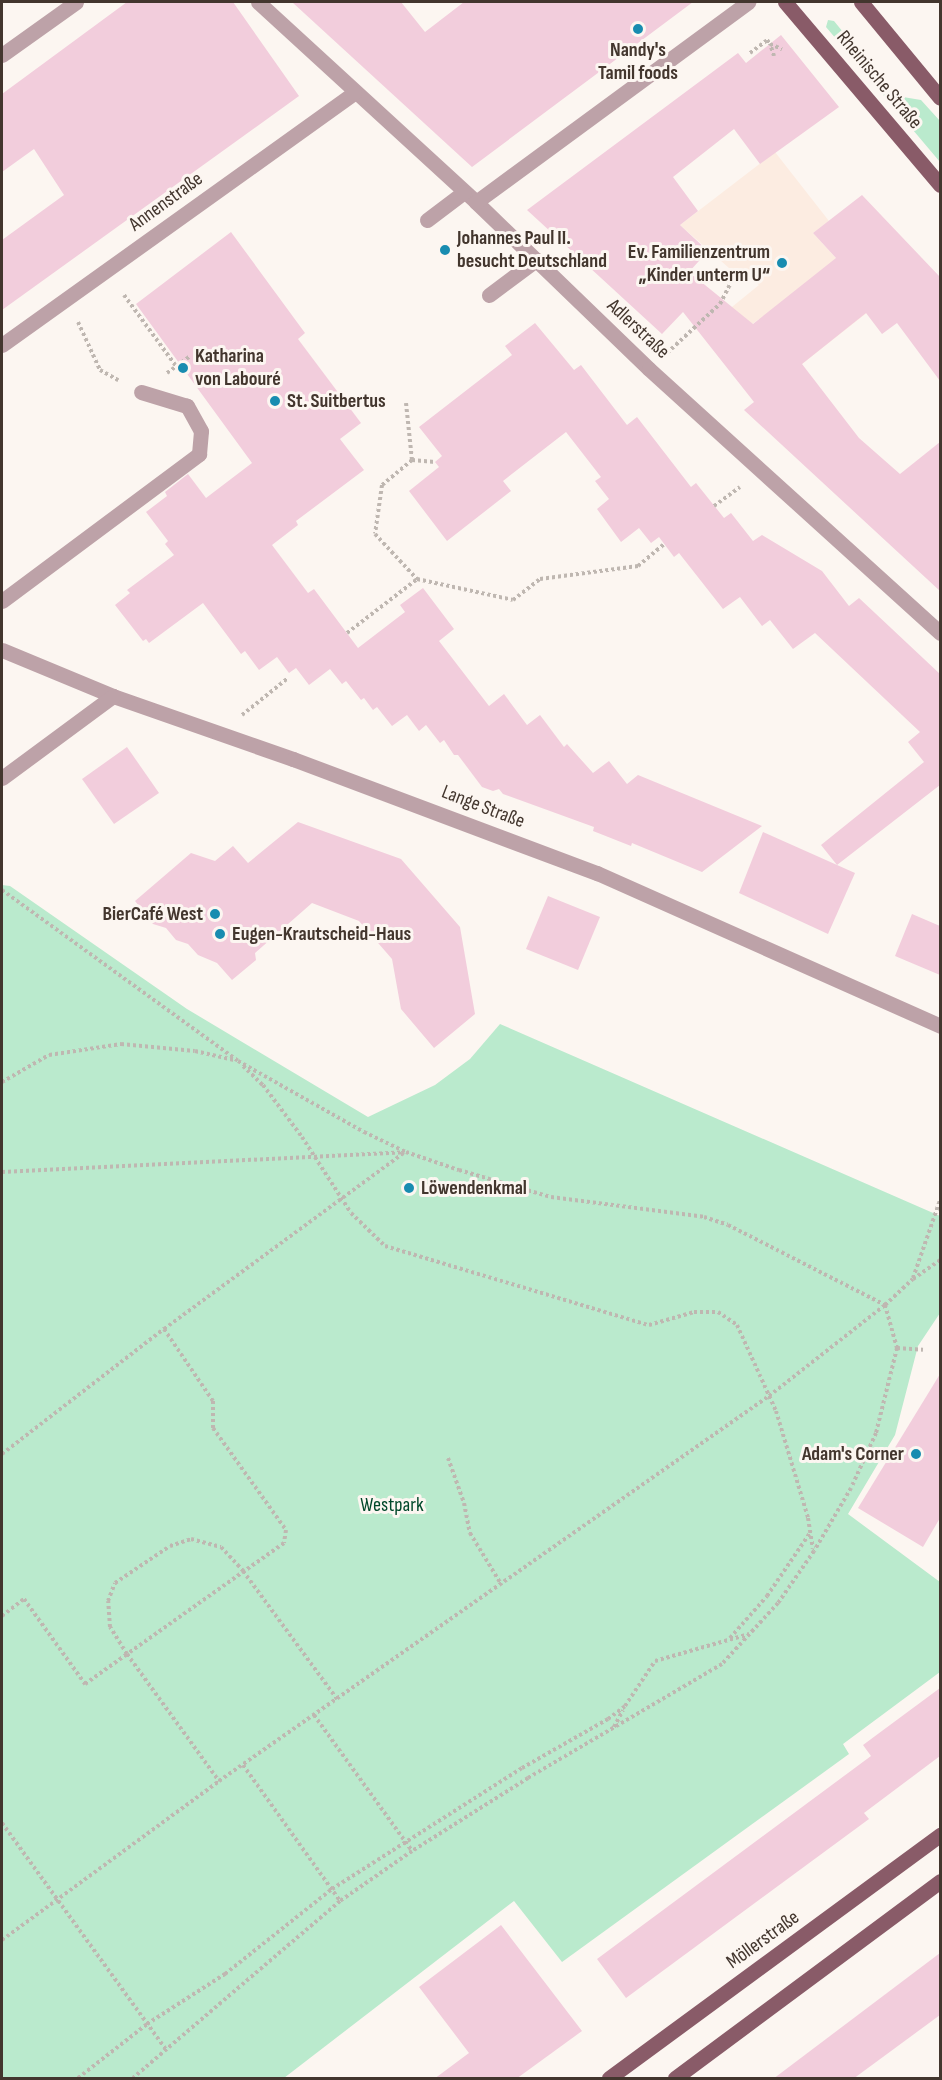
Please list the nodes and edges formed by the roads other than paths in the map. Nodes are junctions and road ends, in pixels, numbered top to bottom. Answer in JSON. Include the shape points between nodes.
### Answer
{"nodes":[{"id":1,"x":76,"y":2,"type":"edge"},
{"id":2,"x":258,"y":2,"type":"edge"},
{"id":3,"x":748,"y":2,"type":"edge"},
{"id":4,"x":785,"y":2,"type":"edge"},
{"id":5,"x":861,"y":2,"type":"edge"},
{"id":6,"x":2,"y":55,"type":"edge"},
{"id":7,"x":354,"y":93,"type":"junction"},
{"id":8,"x":940,"y":98,"type":"edge"},
{"id":9,"x":940,"y":185,"type":"edge"},
{"id":10,"x":470,"y":197,"type":"junction"},
{"id":11,"x":427,"y":220,"type":"dead end"},
{"id":12,"x":536,"y":260,"type":"junction"},
{"id":13,"x":489,"y":295,"type":"dead end"},
{"id":14,"x":2,"y":345,"type":"edge"},
{"id":15,"x":141,"y":392,"type":"road end"},
{"id":16,"x":2,"y":601,"type":"edge"},
{"id":17,"x":940,"y":633,"type":"edge"},
{"id":18,"x":2,"y":650,"type":"edge"},
{"id":19,"x":113,"y":696,"type":"junction"},
{"id":20,"x":2,"y":778,"type":"edge"},
{"id":21,"x":940,"y":1026,"type":"edge"},
{"id":22,"x":940,"y":1835,"type":"edge"},
{"id":23,"x":940,"y":1881,"type":"edge"},
{"id":24,"x":609,"y":2079,"type":"edge"},
{"id":25,"x":675,"y":2079,"type":"edge"}],
"edges":[{"from":1,"to":6,"type":"street"},
{"from":2,"to":7,"type":"street","name":"Adlerstraße"},
{"from":3,"to":10,"type":"street"},
{"from":4,"to":9,"type":"main road","name":"Rheinische Straße"},
{"from":5,"to":8,"type":"main road","name":"Rheinische Straße"},
{"from":7,"to":10,"type":"street","name":"Adlerstraße"},
{"from":7,"to":14,"type":"street","name":"Annenstraße"},
{"from":10,"to":11,"type":"street"},
{"from":10,"to":12,"type":"street","name":"Adlerstraße"},
{"from":12,"to":13,"type":"street"},
{"from":12,"to":17,"type":"street","name":"Adlerstraße","via":[[649,369]]},
{"from":15,"to":16,"type":"street","via":[[188,406],[201,431],[199,454]]},
{"from":18,"to":19,"type":"street","name":"Lange Straße"},
{"from":19,"to":20,"type":"street"},
{"from":19,"to":21,"type":"street","name":"Lange Straße","via":[[597,873]]},
{"from":22,"to":24,"type":"main road","name":"Möllerstraße"},
{"from":23,"to":25,"type":"main road"}]}
